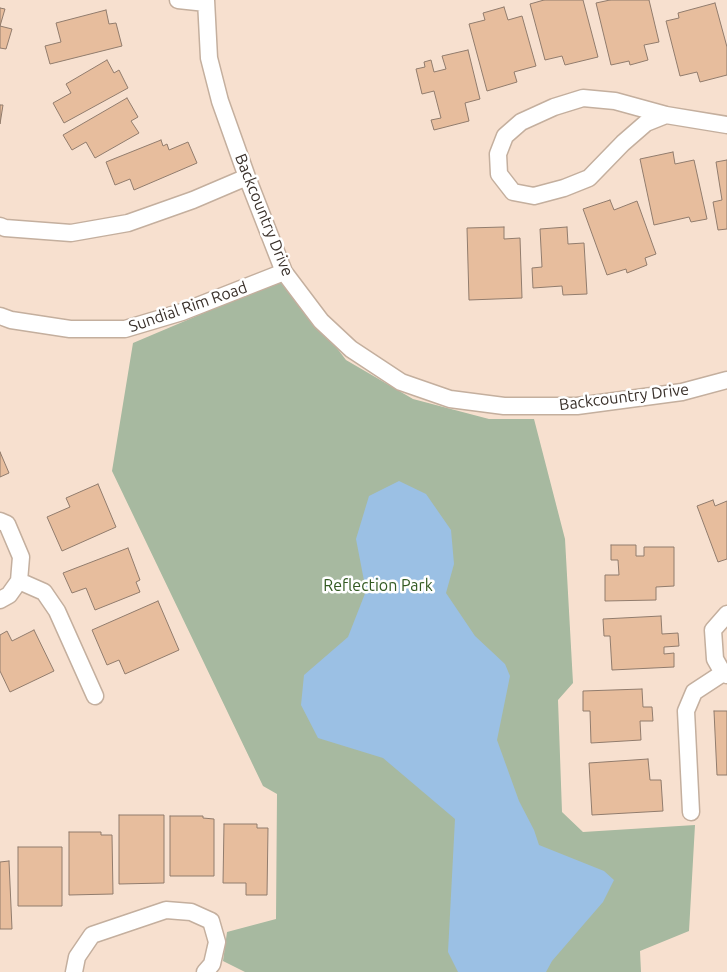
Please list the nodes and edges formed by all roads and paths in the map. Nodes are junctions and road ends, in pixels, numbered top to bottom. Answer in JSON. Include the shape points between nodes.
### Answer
{"nodes":[{"id":1,"x":178,"y":0,"type":"edge"},
{"id":2,"x":206,"y":1,"type":"edge"},
{"id":3,"x":666,"y":115,"type":"junction"},
{"id":4,"x":727,"y":125,"type":"edge"},
{"id":5,"x":247,"y":177,"type":"junction"},
{"id":6,"x":0,"y":226,"type":"edge"},
{"id":7,"x":284,"y":272,"type":"junction"},
{"id":8,"x":0,"y":316,"type":"edge"},
{"id":9,"x":727,"y":380,"type":"edge"},
{"id":10,"x":0,"y":521,"type":"edge"},
{"id":11,"x":19,"y":581,"type":"junction"},
{"id":12,"x":0,"y":600,"type":"edge"},
{"id":13,"x":727,"y":614,"type":"edge"},
{"id":14,"x":725,"y":674,"type":"edge"},
{"id":15,"x":96,"y":696,"type":"dead end"},
{"id":16,"x":691,"y":812,"type":"dead end"},
{"id":17,"x":74,"y":972,"type":"edge"},
{"id":18,"x":205,"y":972,"type":"edge"}],
"edges":[{"from":1,"to":2,"type":"street"},
{"from":2,"to":5,"type":"street","name":"Backcountry Drive","via":[[209,58],[220,101]]},
{"from":3,"to":3,"type":"street","via":[[646,123],[589,178],[564,188],[534,196],[513,192],[499,174],[498,154],[505,136],[521,122],[554,107],[583,98],[615,101]]},
{"from":3,"to":4,"type":"street"},
{"from":5,"to":6,"type":"street","via":[[128,223],[72,233]]},
{"from":5,"to":7,"type":"street","name":"Backcountry Drive"},
{"from":7,"to":8,"type":"street","name":"Sundial Rim Road","via":[[182,312],[126,329],[70,329]]},
{"from":7,"to":9,"type":"street","name":"Backcountry Drive","via":[[321,321],[351,349],[401,382],[450,399],[504,406],[577,406],[682,392]]},
{"from":10,"to":11,"type":"street","via":[[7,524],[21,557]]},
{"from":11,"to":12,"type":"street","via":[[9,595]]},
{"from":11,"to":15,"type":"street","via":[[44,592],[57,611]]},
{"from":13,"to":14,"type":"street","via":[[713,630],[715,659]]},
{"from":14,"to":16,"type":"street","via":[[694,692],[686,711]]},
{"from":17,"to":18,"type":"street","via":[[77,957],[92,935],[166,910],[191,912],[211,922],[218,942],[212,964]]}]}
